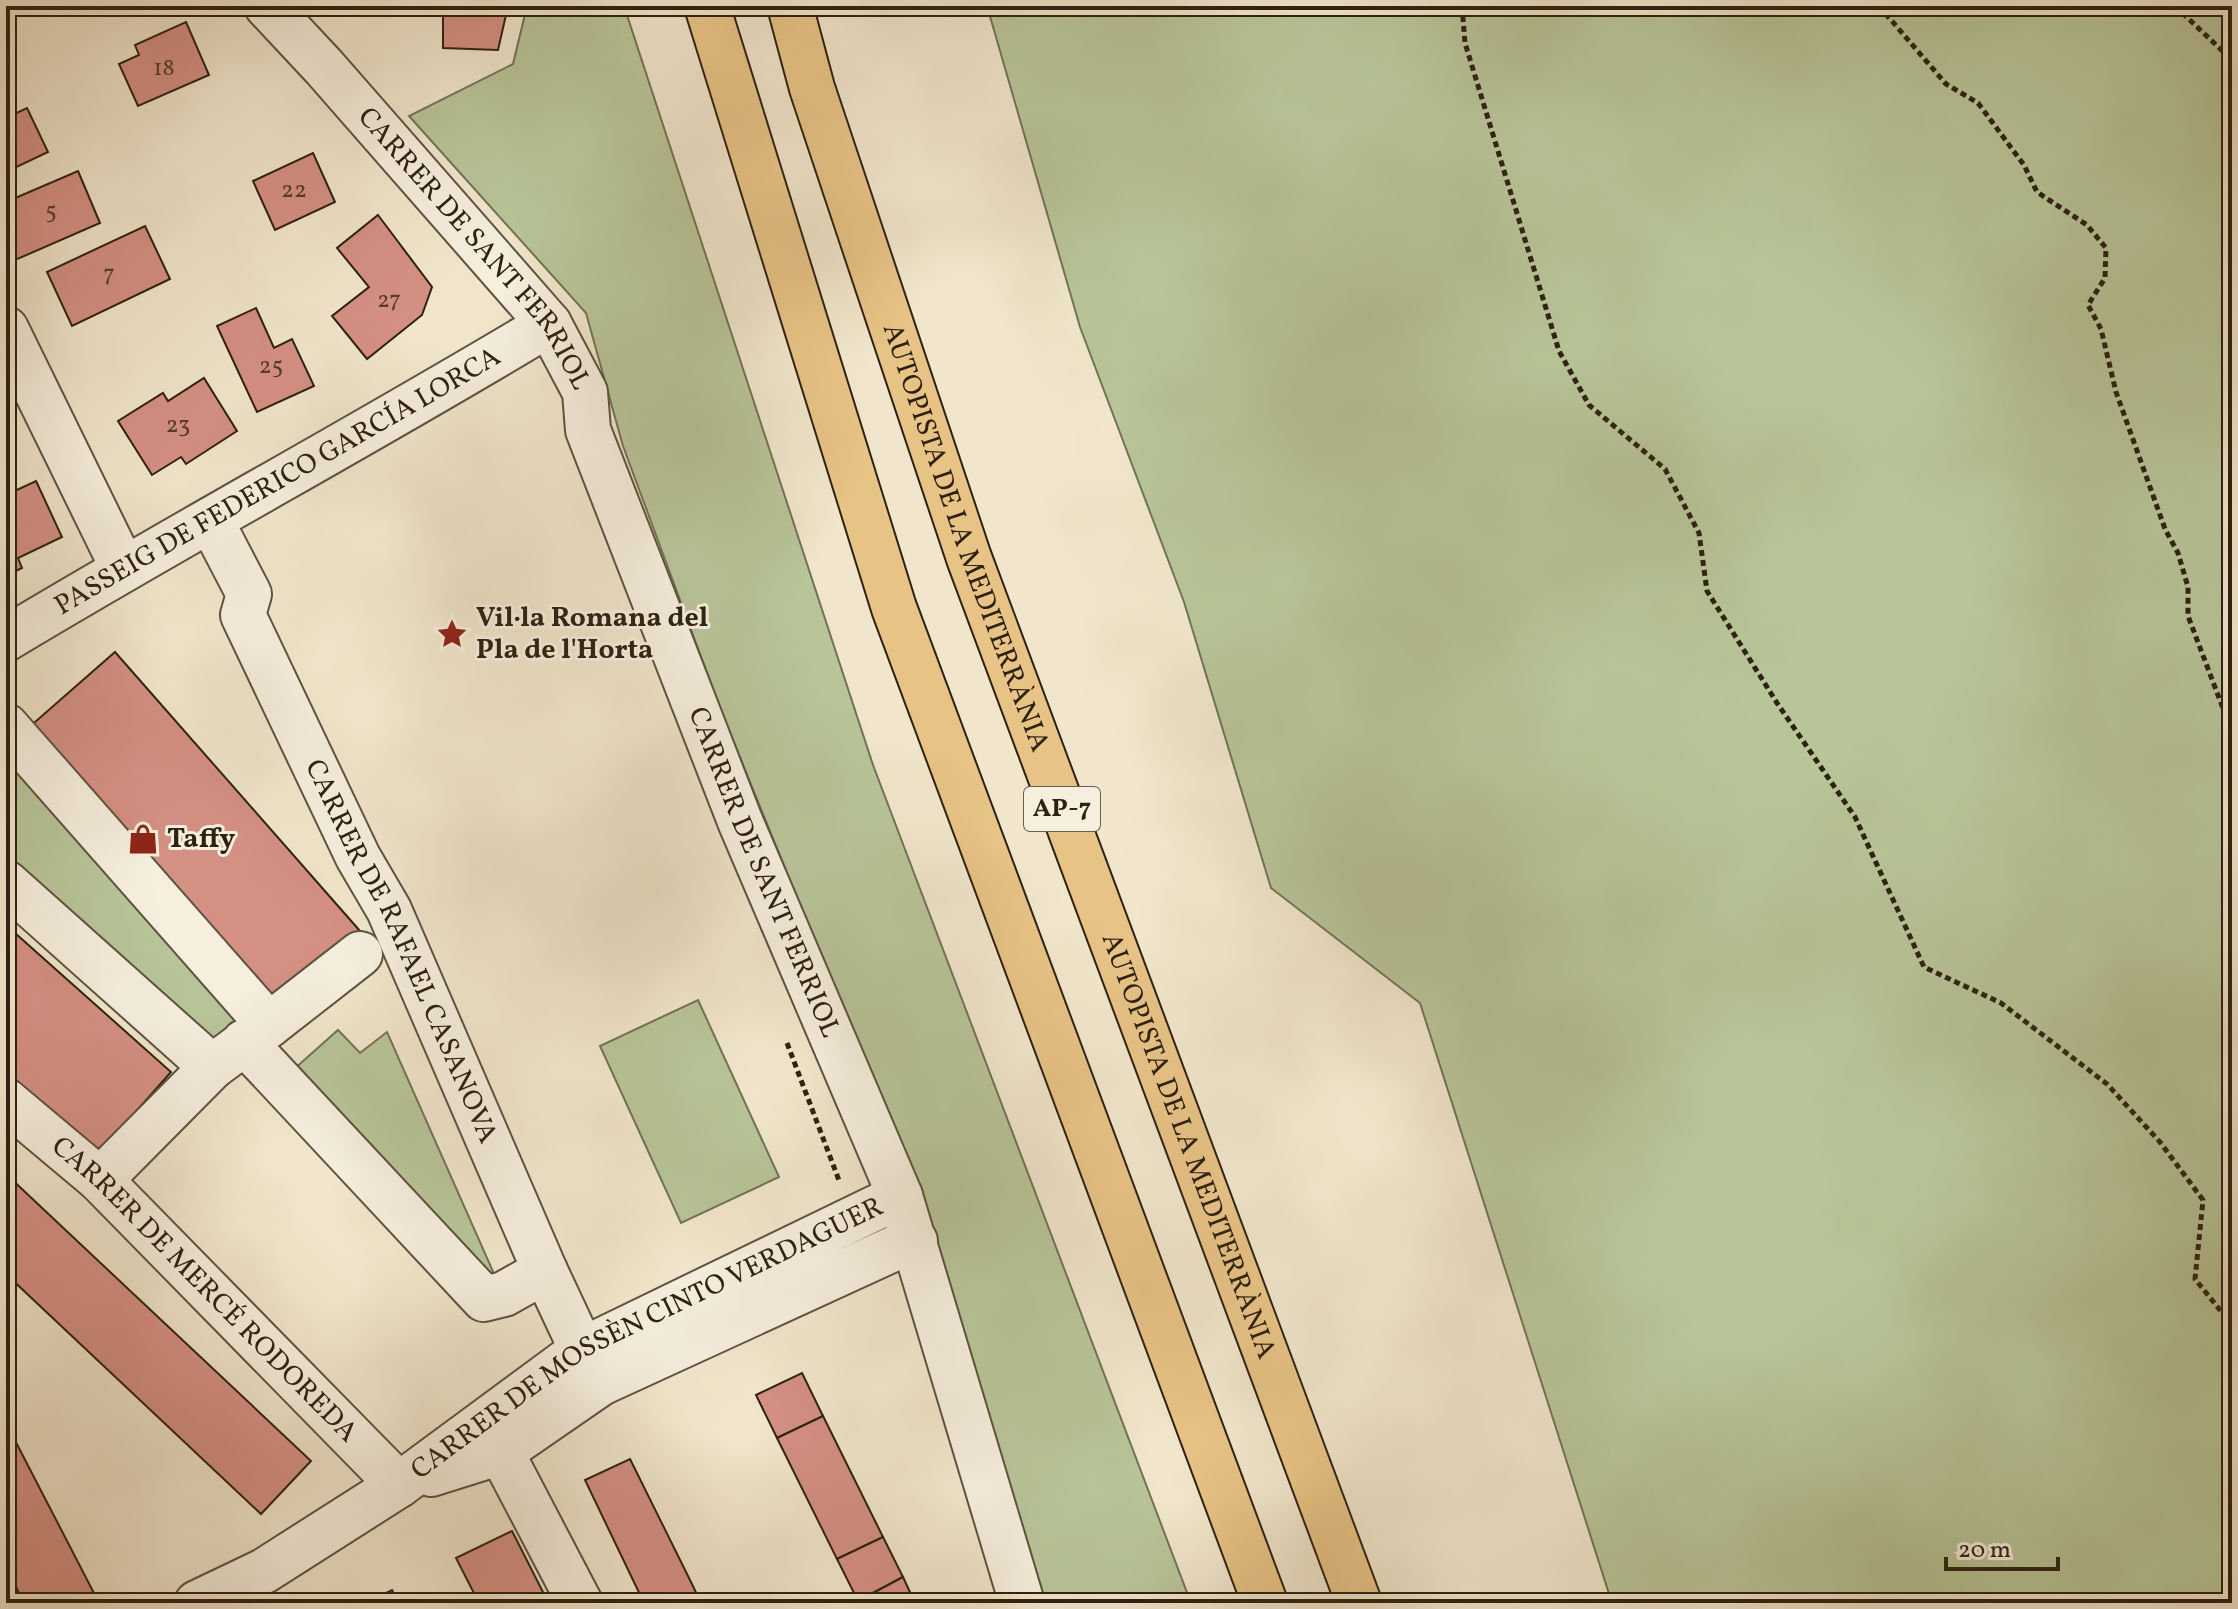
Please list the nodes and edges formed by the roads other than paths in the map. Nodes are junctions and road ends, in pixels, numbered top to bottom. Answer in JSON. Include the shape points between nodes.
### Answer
{"nodes":[{"id":1,"x":267,"y":6,"type":"edge"},
{"id":2,"x":707,"y":6,"type":"edge"},
{"id":3,"x":790,"y":6,"type":"edge"},
{"id":4,"x":549,"y":324,"type":"junction"},
{"id":5,"x":6,"y":329,"type":"edge"},
{"id":6,"x":211,"y":521,"type":"junction"},
{"id":7,"x":123,"y":568,"type":"junction"},
{"id":8,"x":6,"y":639,"type":"edge"},
{"id":9,"x":6,"y":726,"type":"edge"},
{"id":10,"x":6,"y":883,"type":"edge"},
{"id":11,"x":360,"y":954,"type":"dead end"},
{"id":12,"x":242,"y":1045,"type":"junction"},
{"id":13,"x":6,"y":1101,"type":"edge"},
{"id":14,"x":100,"y":1180,"type":"junction"},
{"id":15,"x":900,"y":1196,"type":"junction"},
{"id":16,"x":915,"y":1241,"type":"junction"},
{"id":17,"x":545,"y":1271,"type":"junction"},
{"id":18,"x":592,"y":1366,"type":"junction"},
{"id":19,"x":501,"y":1452,"type":"junction"},
{"id":20,"x":399,"y":1485,"type":"junction"},
{"id":21,"x":272,"y":1587,"type":"edge"},
{"id":22,"x":197,"y":1603,"type":"edge"},
{"id":23,"x":580,"y":1603,"type":"edge"},
{"id":24,"x":1022,"y":1603,"type":"edge"},
{"id":25,"x":1265,"y":1603,"type":"edge"},
{"id":26,"x":1359,"y":1603,"type":"edge"}],
"edges":[{"from":1,"to":4,"type":"street","name":"CARRER DE SANT FERRIOL"},
{"from":2,"to":25,"type":"highway","via":[[894,608]]},
{"from":3,"to":26,"type":"highway","name":"AUTOPISTA DE LA MEDITERRÀNIA","number":"AP-7","via":[[812,88],[969,558]]},
{"from":4,"to":6,"type":"street","name":"PASSEIG DE FEDERICO GARCÍA LORCA"},
{"from":4,"to":15,"type":"street","name":"CARRER DE SANT FERRIOL","via":[[585,392],[588,430],[728,792]]},
{"from":5,"to":7,"type":"street"},
{"from":6,"to":7,"type":"street","name":"PASSEIG DE FEDERICO GARCÍA LORCA"},
{"from":6,"to":17,"type":"street","name":"CARRER DE RAFAEL CASANOVA","via":[[249,594],[243,615],[358,857],[389,910]]},
{"from":7,"to":8,"type":"street","name":"PASSEIG DE FEDERICO GARCÍA LORCA"},
{"from":9,"to":12,"type":"street"},
{"from":10,"to":12,"type":"street"},
{"from":11,"to":12,"type":"street"},
{"from":12,"to":14,"type":"street"},
{"from":12,"to":17,"type":"street","via":[[484,1299]]},
{"from":13,"to":14,"type":"street","name":"CARRER DE MERCÉ RODOREDA"},
{"from":14,"to":20,"type":"street","name":"CARRER DE MERCÉ RODOREDA"},
{"from":15,"to":16,"type":"street","name":"CARRER DE SANT FERRIOL"},
{"from":15,"to":18,"type":"street","name":"CARRER DE MOSSÈN CINTO VERDAGUER"},
{"from":16,"to":18,"type":"street","name":"CARRER DE MOSSÈN CINTO VERDAGUER"},
{"from":16,"to":24,"type":"street","name":"CARRER DE SANT FERRIOL"},
{"from":17,"to":18,"type":"street","name":"CARRER DE RAFAEL CASANOVA"},
{"from":18,"to":19,"type":"street","name":"CARRER DE MOSSÈN CINTO VERDAGUER"},
{"from":18,"to":20,"type":"street","name":"CARRER DE MOSSÈN CINTO VERDAGUER"},
{"from":19,"to":20,"type":"street","name":"CARRER DE MOSSÈN CINTO VERDAGUER"},
{"from":19,"to":23,"type":"street"},
{"from":20,"to":21,"type":"street","name":"CARRER DE MOSSÈN CINTO VERDAGUER"},
{"from":21,"to":22,"type":"street","name":"CARRER DE MOSSÈN CINTO VERDAGUER"}]}
